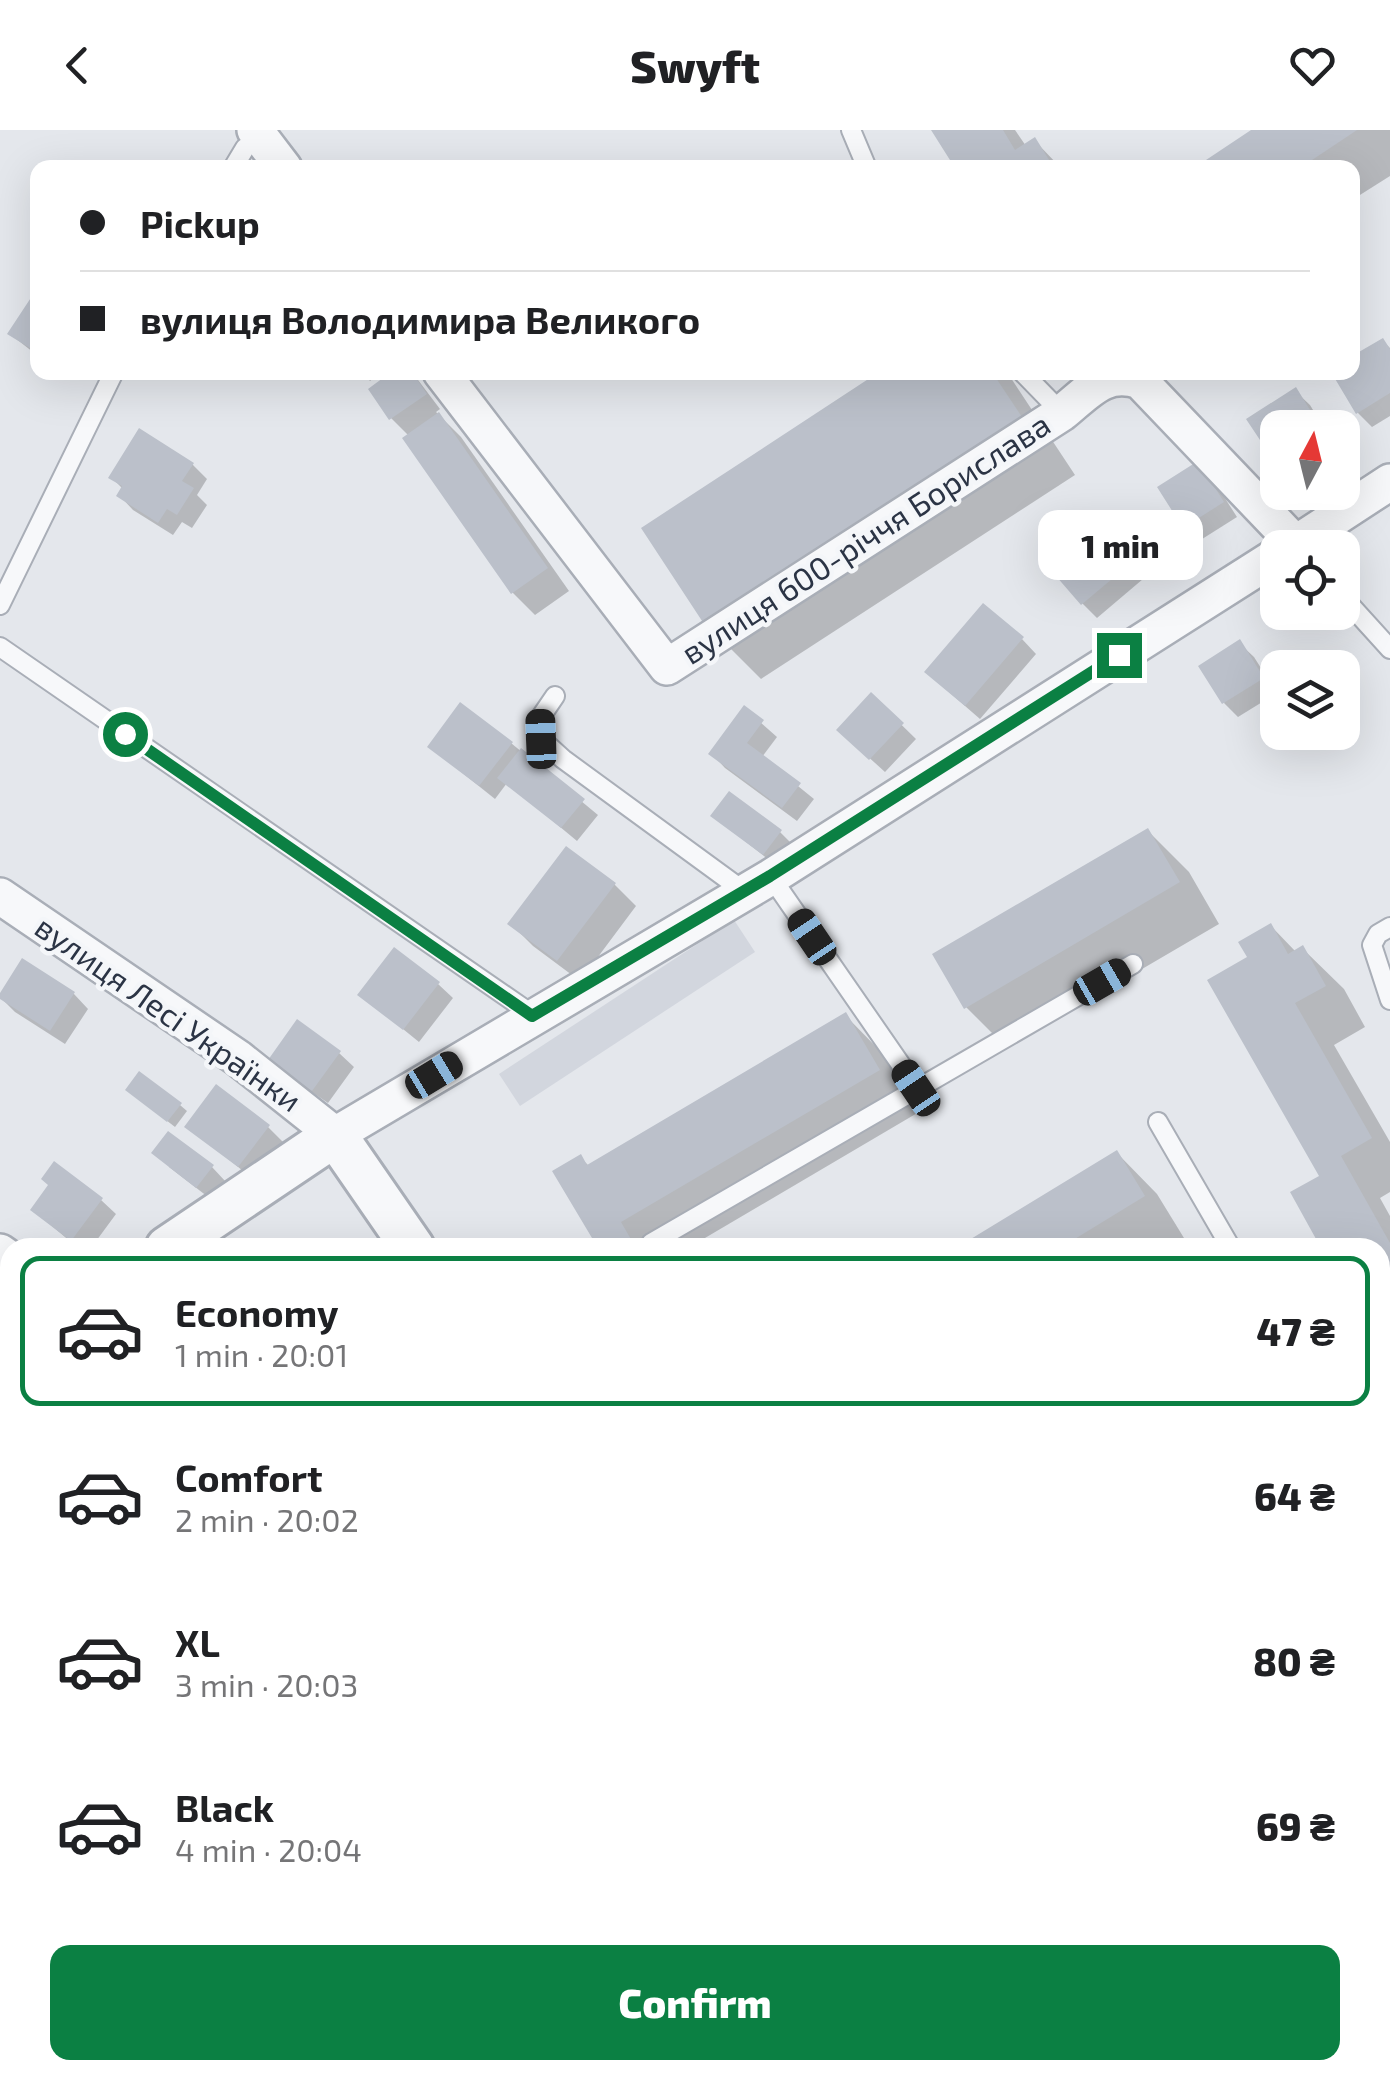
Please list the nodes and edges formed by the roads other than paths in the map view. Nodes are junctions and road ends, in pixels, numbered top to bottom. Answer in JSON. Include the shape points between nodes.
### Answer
{"nodes":[{"id":1,"x":851,"y":130,"type":"edge"},
{"id":2,"x":258,"y":134,"type":"edge"},
{"id":3,"x":238,"y":160,"type":"edge"},
{"id":4,"x":278,"y":160,"type":"edge"},
{"id":5,"x":863,"y":160,"type":"edge"},
{"id":6,"x":110,"y":380,"type":"edge"},
{"id":7,"x":447,"y":380,"type":"edge"},
{"id":8,"x":1030,"y":380,"type":"edge"},
{"id":9,"x":1104,"y":380,"type":"edge"},
{"id":10,"x":1137,"y":380,"type":"edge"},
{"id":11,"x":1062,"y":413,"type":"junction"},
{"id":12,"x":1390,"y":482,"type":"edge"},
{"id":13,"x":1274,"y":530,"type":"edge"},
{"id":14,"x":1317,"y":530,"type":"edge"},
{"id":15,"x":1260,"y":567,"type":"edge"},
{"id":16,"x":0,"y":606,"type":"edge"},
{"id":17,"x":1360,"y":616,"type":"edge"},
{"id":18,"x":0,"y":647,"type":"edge"},
{"id":19,"x":1390,"y":648,"type":"edge"},
{"id":20,"x":554,"y":696,"type":"dead end"},
{"id":21,"x":758,"y":884,"type":"junction"},
{"id":22,"x":0,"y":896,"type":"edge"},
{"id":23,"x":1390,"y":927,"type":"edge"},
{"id":24,"x":1134,"y":964,"type":"dead end"},
{"id":25,"x":1390,"y":1000,"type":"edge"},
{"id":26,"x":532,"y":1016,"type":"junction"},
{"id":27,"x":916,"y":1088,"type":"junction"},
{"id":28,"x":1158,"y":1122,"type":"dead end"},
{"id":29,"x":336,"y":1135,"type":"junction"},
{"id":30,"x":182,"y":1238,"type":"edge"},
{"id":31,"x":405,"y":1238,"type":"edge"},
{"id":32,"x":661,"y":1238,"type":"edge"},
{"id":33,"x":1226,"y":1238,"type":"edge"}],
"edges":[{"from":1,"to":5,"type":"lane"},
{"from":2,"to":3,"type":"lane"},
{"from":2,"to":4,"type":"street"},
{"from":6,"to":16,"type":"lane"},
{"from":7,"to":11,"type":"street","name":"вулиця 600-річчя Борислава","via":[[667,668]]},
{"from":8,"to":11,"type":"lane"},
{"from":9,"to":11,"type":"street","name":"вулиця 600-річчя Борислава"},
{"from":10,"to":13,"type":"street","name":"вулиця 600-річчя Борислава"},
{"from":12,"to":14,"type":"street"},
{"from":15,"to":21,"type":"street"},
{"from":17,"to":19,"type":"lane"},
{"from":18,"to":26,"type":"lane"},
{"from":20,"to":21,"type":"lane","via":[[540,718],[541,739],[562,759]]},
{"from":21,"to":26,"type":"street"},
{"from":21,"to":27,"type":"lane"},
{"from":22,"to":29,"type":"street","name":"вулиця Лесі Українки","via":[[238,1058]]},
{"from":23,"to":25,"type":"lane","via":[[1372,945]]},
{"from":24,"to":27,"type":"lane"},
{"from":26,"to":29,"type":"street"},
{"from":27,"to":32,"type":"lane"},
{"from":28,"to":33,"type":"lane"},
{"from":29,"to":30,"type":"street"},
{"from":29,"to":31,"type":"street"}]}
